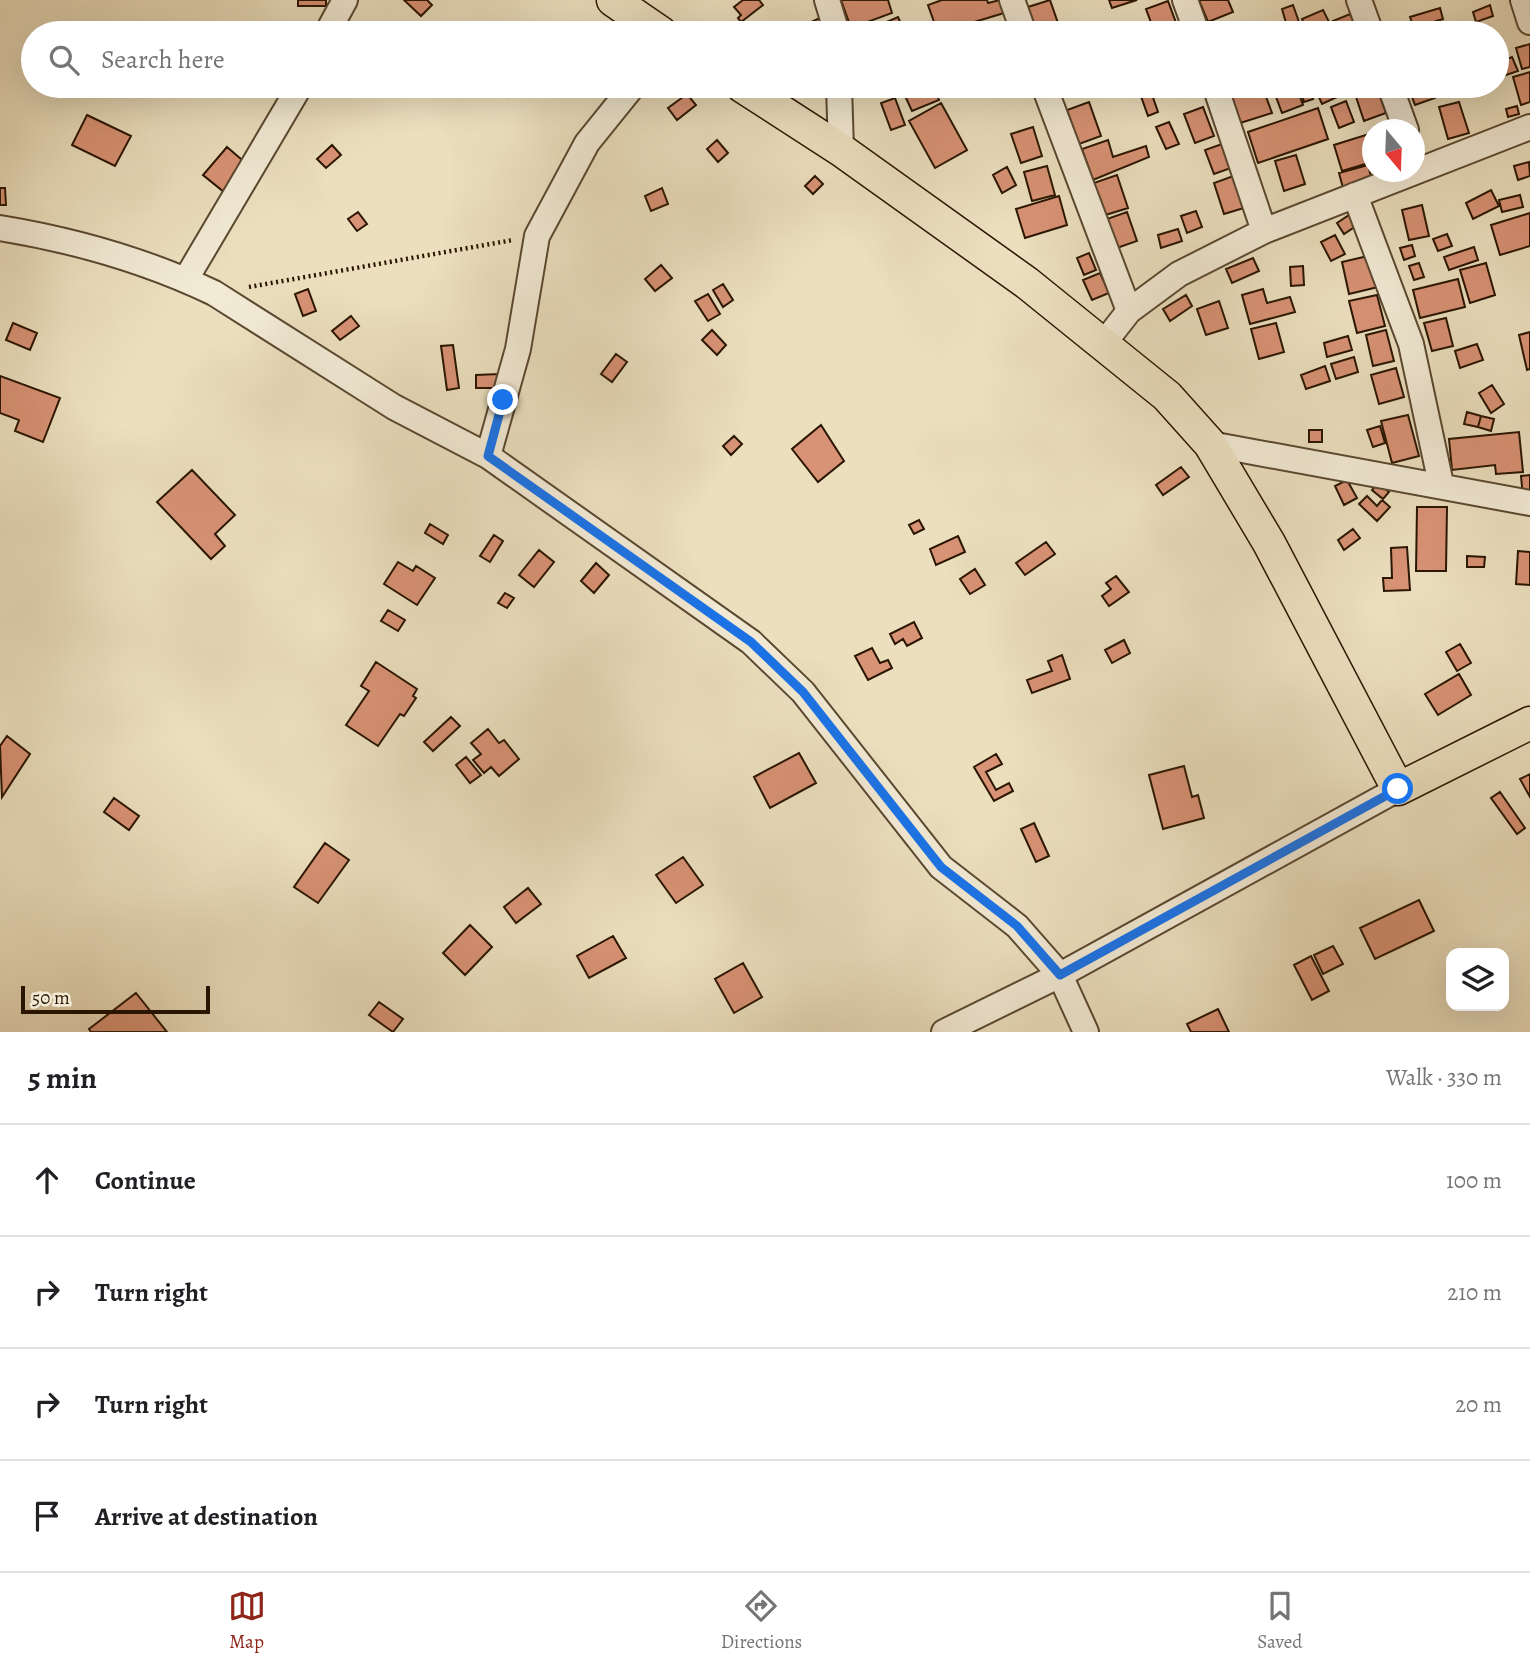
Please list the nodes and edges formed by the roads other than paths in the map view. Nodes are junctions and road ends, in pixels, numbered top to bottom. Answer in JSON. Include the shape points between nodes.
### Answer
{"nodes":[{"id":1,"x":345,"y":0,"type":"edge"},
{"id":2,"x":827,"y":0,"type":"edge"},
{"id":3,"x":1012,"y":0,"type":"edge"},
{"id":4,"x":1185,"y":0,"type":"edge"},
{"id":5,"x":1359,"y":0,"type":"edge"},
{"id":6,"x":1523,"y":0,"type":"edge"},
{"id":7,"x":626,"y":5,"type":"edge"},
{"id":8,"x":334,"y":21,"type":"edge"},
{"id":9,"x":647,"y":21,"type":"edge"},
{"id":10,"x":833,"y":21,"type":"edge"},
{"id":11,"x":1020,"y":21,"type":"edge"},
{"id":12,"x":1193,"y":21,"type":"edge"},
{"id":13,"x":1367,"y":21,"type":"edge"},
{"id":14,"x":1530,"y":22,"type":"edge"},
{"id":15,"x":293,"y":98,"type":"edge"},
{"id":16,"x":623,"y":98,"type":"edge"},
{"id":17,"x":761,"y":98,"type":"edge"},
{"id":18,"x":839,"y":98,"type":"edge"},
{"id":19,"x":1049,"y":98,"type":"edge"},
{"id":20,"x":1218,"y":98,"type":"edge"},
{"id":21,"x":1394,"y":98,"type":"edge"},
{"id":22,"x":1402,"y":119,"type":"edge"},
{"id":23,"x":1529,"y":134,"type":"edge"},
{"id":24,"x":841,"y":149,"type":"junction"},
{"id":25,"x":1425,"y":160,"type":"edge"},
{"id":26,"x":1380,"y":182,"type":"edge"},
{"id":27,"x":1355,"y":195,"type":"junction"},
{"id":28,"x":0,"y":228,"type":"edge"},
{"id":29,"x":1264,"y":231,"type":"junction"},
{"id":30,"x":186,"y":279,"type":"junction"},
{"id":31,"x":1129,"y":311,"type":"junction"},
{"id":32,"x":1104,"y":343,"type":"junction"},
{"id":33,"x":1210,"y":443,"type":"junction"},
{"id":34,"x":488,"y":456,"type":"junction"},
{"id":35,"x":1441,"y":484,"type":"junction"},
{"id":36,"x":1530,"y":503,"type":"edge"},
{"id":37,"x":1530,"y":723,"type":"edge"},
{"id":38,"x":1398,"y":789,"type":"junction"},
{"id":39,"x":1060,"y":975,"type":"junction"},
{"id":40,"x":944,"y":1032,"type":"edge"},
{"id":41,"x":1086,"y":1032,"type":"edge"}],
"edges":[{"from":1,"to":8,"type":"street"},
{"from":2,"to":10,"type":"street"},
{"from":3,"to":11,"type":"street"},
{"from":4,"to":12,"type":"street"},
{"from":5,"to":13,"type":"street"},
{"from":6,"to":14,"type":"street"},
{"from":7,"to":9,"type":"main road"},
{"from":15,"to":30,"type":"street"},
{"from":16,"to":34,"type":"street","via":[[587,143],[537,236],[518,349]]},
{"from":17,"to":24,"type":"main road"},
{"from":18,"to":24,"type":"street"},
{"from":19,"to":31,"type":"street"},
{"from":20,"to":29,"type":"street"},
{"from":21,"to":22,"type":"street"},
{"from":23,"to":25,"type":"street"},
{"from":24,"to":32,"type":"main road"},
{"from":26,"to":27,"type":"street"},
{"from":27,"to":29,"type":"street"},
{"from":27,"to":35,"type":"street","via":[[1411,344]]},
{"from":28,"to":30,"type":"street","via":[[60,238]]},
{"from":29,"to":31,"type":"street","via":[[1179,274]]},
{"from":30,"to":34,"type":"street","via":[[394,407]]},
{"from":31,"to":32,"type":"street"},
{"from":32,"to":33,"type":"main road","via":[[1167,396]]},
{"from":33,"to":35,"type":"street"},
{"from":33,"to":38,"type":"main road","via":[[1269,543]]},
{"from":34,"to":39,"type":"street","via":[[751,642],[803,692],[941,867],[1017,926]]},
{"from":35,"to":36,"type":"street"},
{"from":37,"to":38,"type":"main road"},
{"from":38,"to":39,"type":"street"},
{"from":39,"to":40,"type":"street"},
{"from":39,"to":41,"type":"street"}]}
